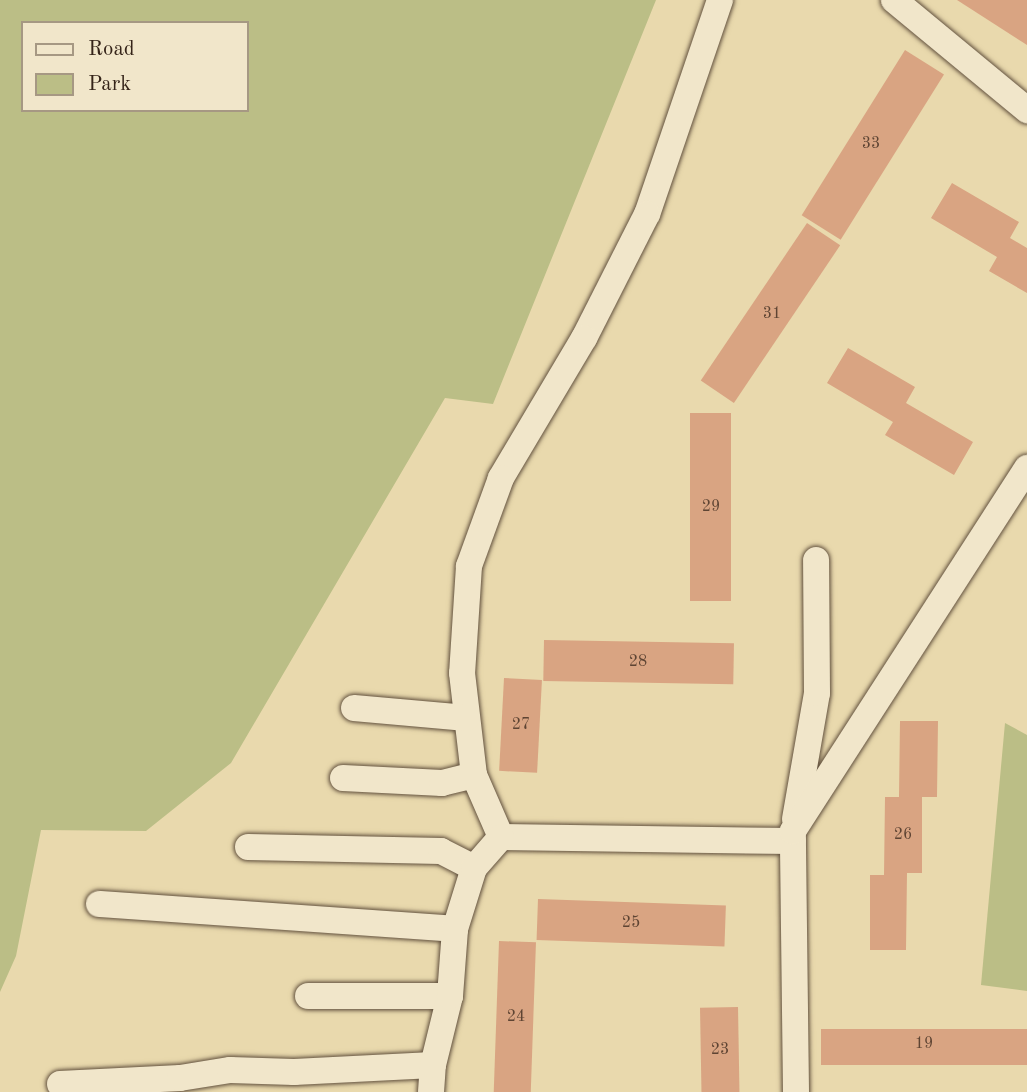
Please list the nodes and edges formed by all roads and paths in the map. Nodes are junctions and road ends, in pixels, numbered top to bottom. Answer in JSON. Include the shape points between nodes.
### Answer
{"nodes":[{"id":1,"x":720,"y":0,"type":"edge"},
{"id":2,"x":894,"y":0,"type":"edge"},
{"id":3,"x":1027,"y":110,"type":"edge"},
{"id":4,"x":1027,"y":468,"type":"edge"},
{"id":5,"x":816,"y":560,"type":"dead end"},
{"id":6,"x":354,"y":708,"type":"dead end"},
{"id":7,"x":467,"y":718,"type":"junction"},
{"id":8,"x":474,"y":775,"type":"junction"},
{"id":9,"x":342,"y":778,"type":"dead end"},
{"id":10,"x":793,"y":836,"type":"junction"},
{"id":11,"x":501,"y":837,"type":"junction"},
{"id":12,"x":248,"y":847,"type":"dead end"},
{"id":13,"x":474,"y":868,"type":"junction"},
{"id":14,"x":99,"y":904,"type":"dead end"},
{"id":15,"x":455,"y":929,"type":"junction"},
{"id":16,"x":308,"y":996,"type":"dead end"},
{"id":17,"x":450,"y":996,"type":"junction"},
{"id":18,"x":433,"y":1065,"type":"junction"},
{"id":19,"x":60,"y":1084,"type":"dead end"},
{"id":20,"x":431,"y":1092,"type":"edge"},
{"id":21,"x":796,"y":1092,"type":"edge"}],
"edges":[{"from":1,"to":7,"type":"street","via":[[647,214],[584,338],[501,478],[468,566],[462,673]]},
{"from":2,"to":3,"type":"street"},
{"from":4,"to":10,"type":"street"},
{"from":5,"to":10,"type":"street","via":[[817,693]]},
{"from":6,"to":7,"type":"street"},
{"from":7,"to":8,"type":"street"},
{"from":8,"to":9,"type":"street","via":[[442,783]]},
{"from":8,"to":11,"type":"street"},
{"from":10,"to":11,"type":"street"},
{"from":10,"to":21,"type":"street"},
{"from":11,"to":13,"type":"street"},
{"from":12,"to":13,"type":"street","via":[[441,851]]},
{"from":13,"to":15,"type":"street"},
{"from":14,"to":15,"type":"street"},
{"from":15,"to":17,"type":"street"},
{"from":16,"to":17,"type":"street"},
{"from":17,"to":18,"type":"street"},
{"from":18,"to":19,"type":"street","via":[[294,1072],[230,1070],[180,1078]]},
{"from":18,"to":20,"type":"street"}]}
